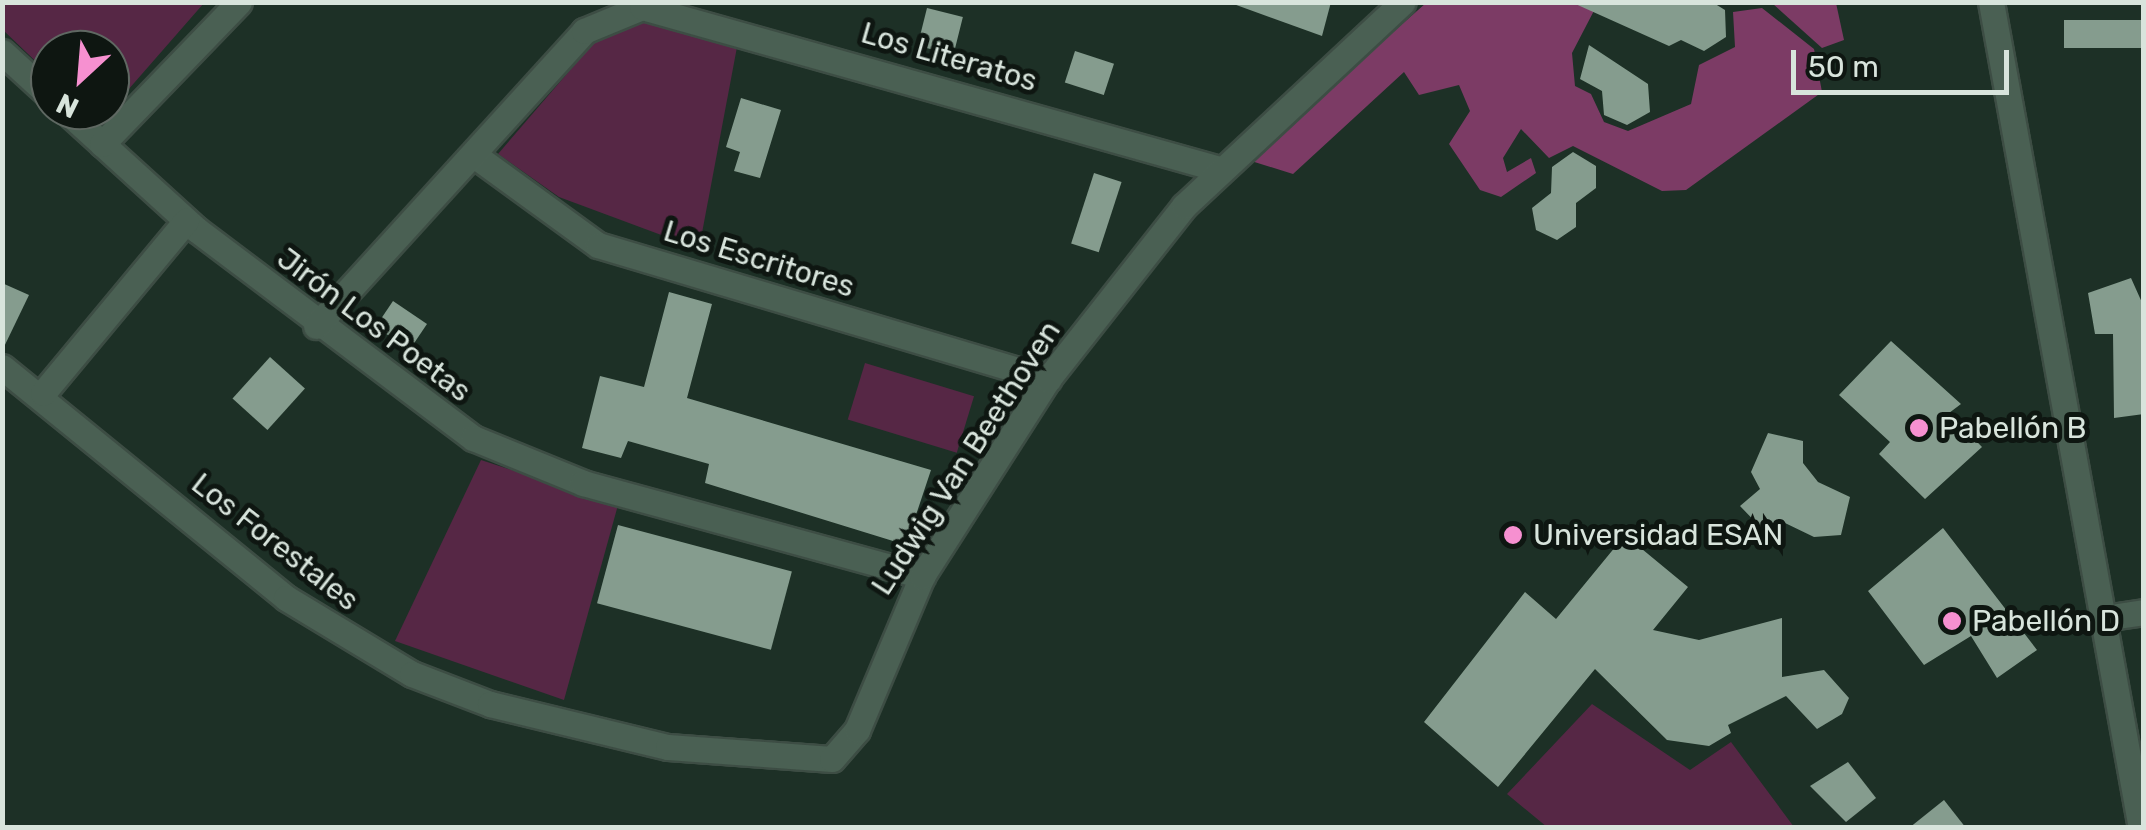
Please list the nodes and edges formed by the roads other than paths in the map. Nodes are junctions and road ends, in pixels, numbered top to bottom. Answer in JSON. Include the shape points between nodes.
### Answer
{"nodes":[{"id":1,"x":239,"y":2,"type":"edge"},
{"id":2,"x":1403,"y":2,"type":"edge"},
{"id":3,"x":1991,"y":2,"type":"edge"},
{"id":4,"x":2,"y":52,"type":"edge"},
{"id":5,"x":30,"y":78,"type":"edge"},
{"id":6,"x":87,"y":130,"type":"edge"},
{"id":7,"x":102,"y":144,"type":"junction"},
{"id":8,"x":474,"y":154,"type":"junction"},
{"id":9,"x":1219,"y":169,"type":"junction"},
{"id":10,"x":186,"y":221,"type":"junction"},
{"id":11,"x":316,"y":326,"type":"junction"},
{"id":12,"x":2,"y":367,"type":"edge"},
{"id":13,"x":1048,"y":379,"type":"junction"},
{"id":14,"x":43,"y":393,"type":"junction"},
{"id":15,"x":922,"y":576,"type":"junction"},
{"id":16,"x":2144,"y":612,"type":"edge"},
{"id":17,"x":2104,"y":618,"type":"junction"},
{"id":18,"x":832,"y":760,"type":"joint"},
{"id":19,"x":2141,"y":828,"type":"edge"}],
"edges":[{"from":1,"to":7,"type":"street"},
{"from":2,"to":9,"type":"street","name":"Ludwig Van Beethoven"},
{"from":3,"to":17,"type":"street"},
{"from":4,"to":5,"type":"street"},
{"from":6,"to":7,"type":"street","name":"Jirón Los Poetas"},
{"from":7,"to":10,"type":"street","name":"Jirón Los Poetas"},
{"from":8,"to":9,"type":"street","name":"Los Literatos","via":[[584,31],[642,7]]},
{"from":8,"to":11,"type":"street","name":"Los Literatos"},
{"from":8,"to":13,"type":"street","name":"Los Escritores","via":[[598,245]]},
{"from":9,"to":13,"type":"street","name":"Ludwig Van Beethoven"},
{"from":10,"to":11,"type":"street","name":"Jirón Los Poetas"},
{"from":10,"to":14,"type":"street"},
{"from":11,"to":15,"type":"street","name":"Jirón Los Poetas","via":[[421,406],[528,465]]},
{"from":12,"to":14,"type":"street","name":"Los Forestales"},
{"from":13,"to":15,"type":"street","name":"Ludwig Van Beethoven"},
{"from":14,"to":18,"type":"street","name":"Los Forestales","via":[[286,598],[412,674],[490,704],[668,748]]},
{"from":15,"to":18,"type":"street","name":"Ludwig Van Beethoven","via":[[857,730]]},
{"from":16,"to":17,"type":"street"},
{"from":17,"to":19,"type":"street"}]}
